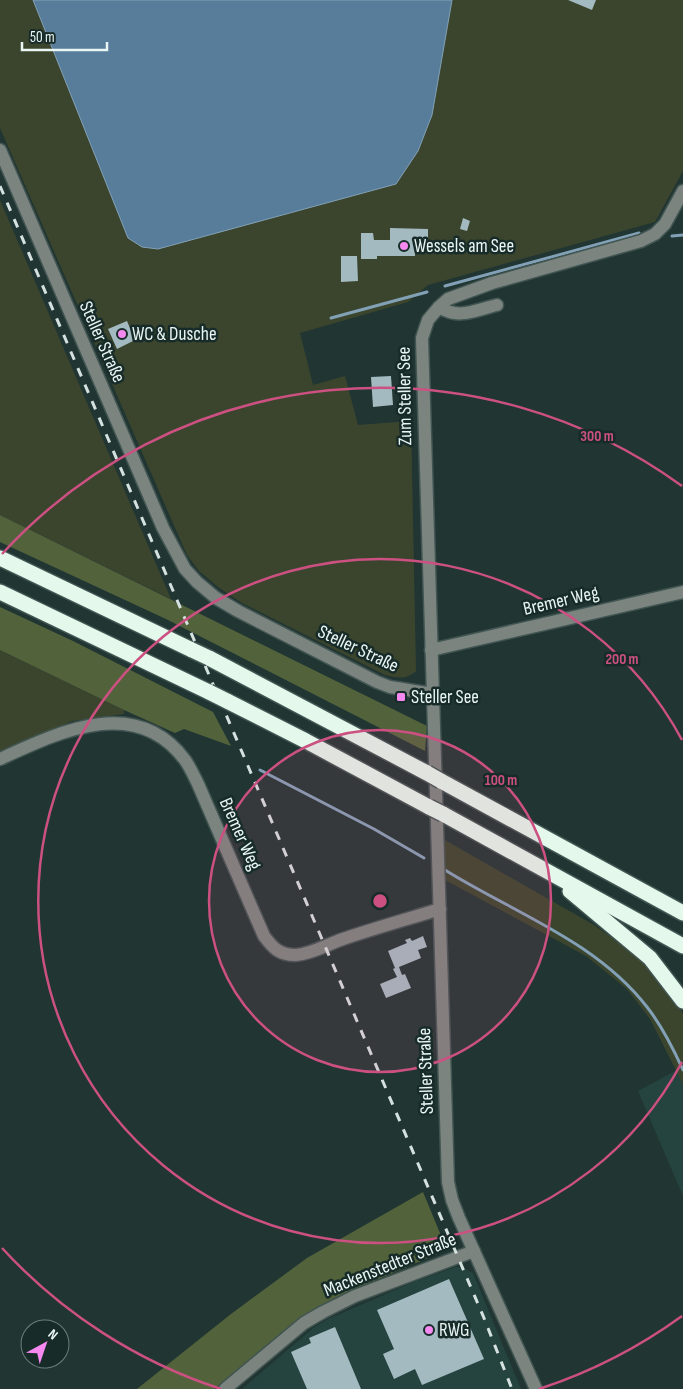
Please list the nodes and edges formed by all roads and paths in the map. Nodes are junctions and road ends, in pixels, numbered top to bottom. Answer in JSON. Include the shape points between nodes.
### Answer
{"nodes":[{"id":1,"x":0,"y":150,"type":"edge"},
{"id":2,"x":683,"y":190,"type":"edge"},
{"id":3,"x":497,"y":305,"type":"dead end"},
{"id":4,"x":439,"y":307,"type":"junction"},
{"id":5,"x":0,"y":558,"type":"edge"},
{"id":6,"x":0,"y":592,"type":"edge"},
{"id":7,"x":683,"y":592,"type":"edge"},
{"id":8,"x":431,"y":650,"type":"junction"},
{"id":9,"x":433,"y":694,"type":"junction"},
{"id":10,"x":0,"y":759,"type":"edge"},
{"id":11,"x":542,"y":867,"type":"junction"},
{"id":12,"x":440,"y":909,"type":"junction"},
{"id":13,"x":683,"y":913,"type":"edge"},
{"id":14,"x":683,"y":946,"type":"edge"},
{"id":15,"x":683,"y":1001,"type":"edge"},
{"id":16,"x":474,"y":1251,"type":"junction"},
{"id":17,"x":225,"y":1389,"type":"edge"},
{"id":18,"x":536,"y":1389,"type":"edge"}],
"edges":[{"from":1,"to":9,"type":"street","name":"Steller Straße","via":[[163,528],[184,569],[216,598],[327,657],[390,687]]},
{"from":2,"to":4,"type":"street","name":"Zum Steller See","via":[[665,224],[641,241],[492,283],[448,299]]},
{"from":3,"to":4,"type":"street","via":[[458,315]]},
{"from":4,"to":8,"type":"street","name":"Zum Steller See","via":[[428,320],[422,338]]},
{"from":5,"to":13,"type":"highway","bridge":true,"via":[[210,658]]},
{"from":6,"to":11,"type":"highway","bridge":true,"via":[[306,741]]},
{"from":7,"to":8,"type":"street","name":"Bremer Weg"},
{"from":8,"to":9,"type":"street"},
{"from":9,"to":12,"type":"street","name":"Steller Straße"},
{"from":10,"to":12,"type":"street","name":"Bremer Weg","via":[[55,735],[106,722],[130,724],[170,743],[186,761],[198,784],[264,936],[280,952],[296,955],[311,951]]},
{"from":11,"to":14,"type":"highway"},
{"from":11,"to":15,"type":"highway","via":[[650,958]]},
{"from":12,"to":16,"type":"street","name":"Steller Straße","via":[[448,1182],[452,1200]]},
{"from":16,"to":17,"type":"street","name":"Mackenstedter Straße","via":[[355,1296],[323,1312],[304,1323]]},
{"from":16,"to":18,"type":"street","name":"Steller Straße"}]}
